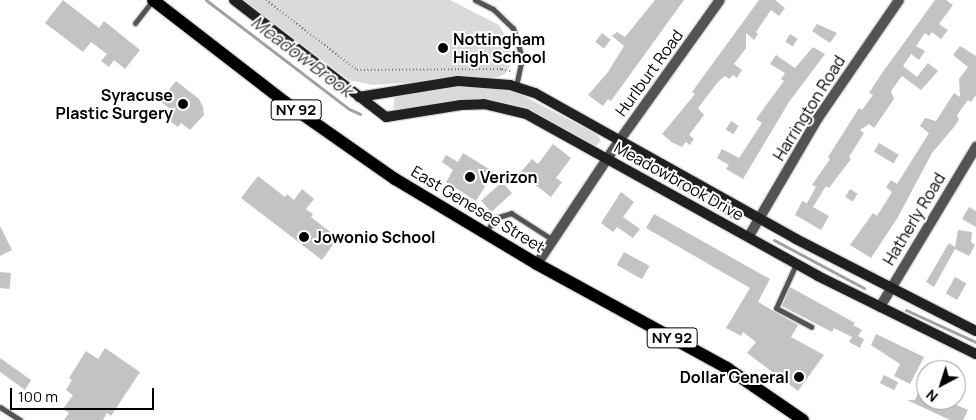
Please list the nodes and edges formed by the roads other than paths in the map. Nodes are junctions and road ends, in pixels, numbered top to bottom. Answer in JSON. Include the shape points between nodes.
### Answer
{"nodes":[{"id":1,"x":153,"y":0,"type":"edge"},
{"id":2,"x":234,"y":0,"type":"edge"},
{"id":3,"x":475,"y":0,"type":"edge"},
{"id":4,"x":720,"y":0,"type":"edge"},
{"id":5,"x":899,"y":0,"type":"edge"},
{"id":6,"x":135,"y":23,"type":"dead end"},
{"id":7,"x":516,"y":87,"type":"junction"},
{"id":8,"x":359,"y":97,"type":"junction"},
{"id":9,"x":618,"y":141,"type":"junction"},
{"id":10,"x":976,"y":147,"type":"edge"},
{"id":11,"x":608,"y":159,"type":"junction"},
{"id":12,"x":759,"y":218,"type":"junction"},
{"id":13,"x":486,"y":233,"type":"junction"},
{"id":14,"x":748,"y":236,"type":"junction"},
{"id":15,"x":553,"y":240,"type":"junction"},
{"id":16,"x":537,"y":264,"type":"junction"},
{"id":17,"x":797,"y":264,"type":"junction"},
{"id":18,"x":890,"y":288,"type":"junction"},
{"id":19,"x":880,"y":307,"type":"junction"},
{"id":20,"x":811,"y":328,"type":"dead end"},
{"id":21,"x":976,"y":331,"type":"edge"},
{"id":22,"x":976,"y":354,"type":"edge"},
{"id":23,"x":0,"y":407,"type":"edge"},
{"id":24,"x":20,"y":420,"type":"edge"},
{"id":25,"x":803,"y":420,"type":"edge"}],
"edges":[{"from":1,"to":6,"type":"lane"},
{"from":1,"to":13,"type":"main road","name":"East Genesee Street","number":"NY 92","via":[[323,128],[396,179]]},
{"from":2,"to":8,"type":"street","name":"Meadowbrook Drive"},
{"from":3,"to":7,"type":"lane","via":[[492,9],[513,28],[522,58]]},
{"from":4,"to":9,"type":"street","name":"Hurlburt Road"},
{"from":5,"to":12,"type":"street","name":"Harrington Road","via":[[818,118]]},
{"from":7,"to":8,"type":"street","name":"Meadowbrook Drive","via":[[458,81]]},
{"from":7,"to":9,"type":"street","name":"Meadowbrook Drive","via":[[535,93]]},
{"from":8,"to":11,"type":"street","name":"Meadowbrook Drive","via":[[386,117],[461,105],[484,104],[512,109]]},
{"from":9,"to":11,"type":"street","name":"Hurlburt Road"},
{"from":9,"to":12,"type":"street","name":"Meadowbrook Drive"},
{"from":10,"to":18,"type":"street","name":"Hatherly Road"},
{"from":11,"to":14,"type":"street","name":"Meadowbrook Drive"},
{"from":11,"to":15,"type":"street","name":"Hurlburt Road"},
{"from":12,"to":14,"type":"street","name":"Harrington Road"},
{"from":12,"to":18,"type":"street","name":"Meadowbrook Drive"},
{"from":13,"to":15,"type":"lane","via":[[494,218],[511,213]]},
{"from":13,"to":16,"type":"main road","name":"East Genesee Street","number":"NY 92"},
{"from":14,"to":17,"type":"street","name":"Meadowbrook Drive"},
{"from":15,"to":16,"type":"street","name":"Hurlburt Road"},
{"from":16,"to":25,"type":"main road","name":"East Genesee Street","number":"NY 92","via":[[727,368]]},
{"from":17,"to":19,"type":"street","name":"Meadowbrook Drive"},
{"from":17,"to":20,"type":"lane","via":[[776,308]]},
{"from":18,"to":19,"type":"street","name":"Hatherly Road"},
{"from":18,"to":21,"type":"street","name":"Meadowbrook Drive"},
{"from":19,"to":22,"type":"street","name":"Meadowbrook Drive"},
{"from":23,"to":24,"type":"lane"}]}
